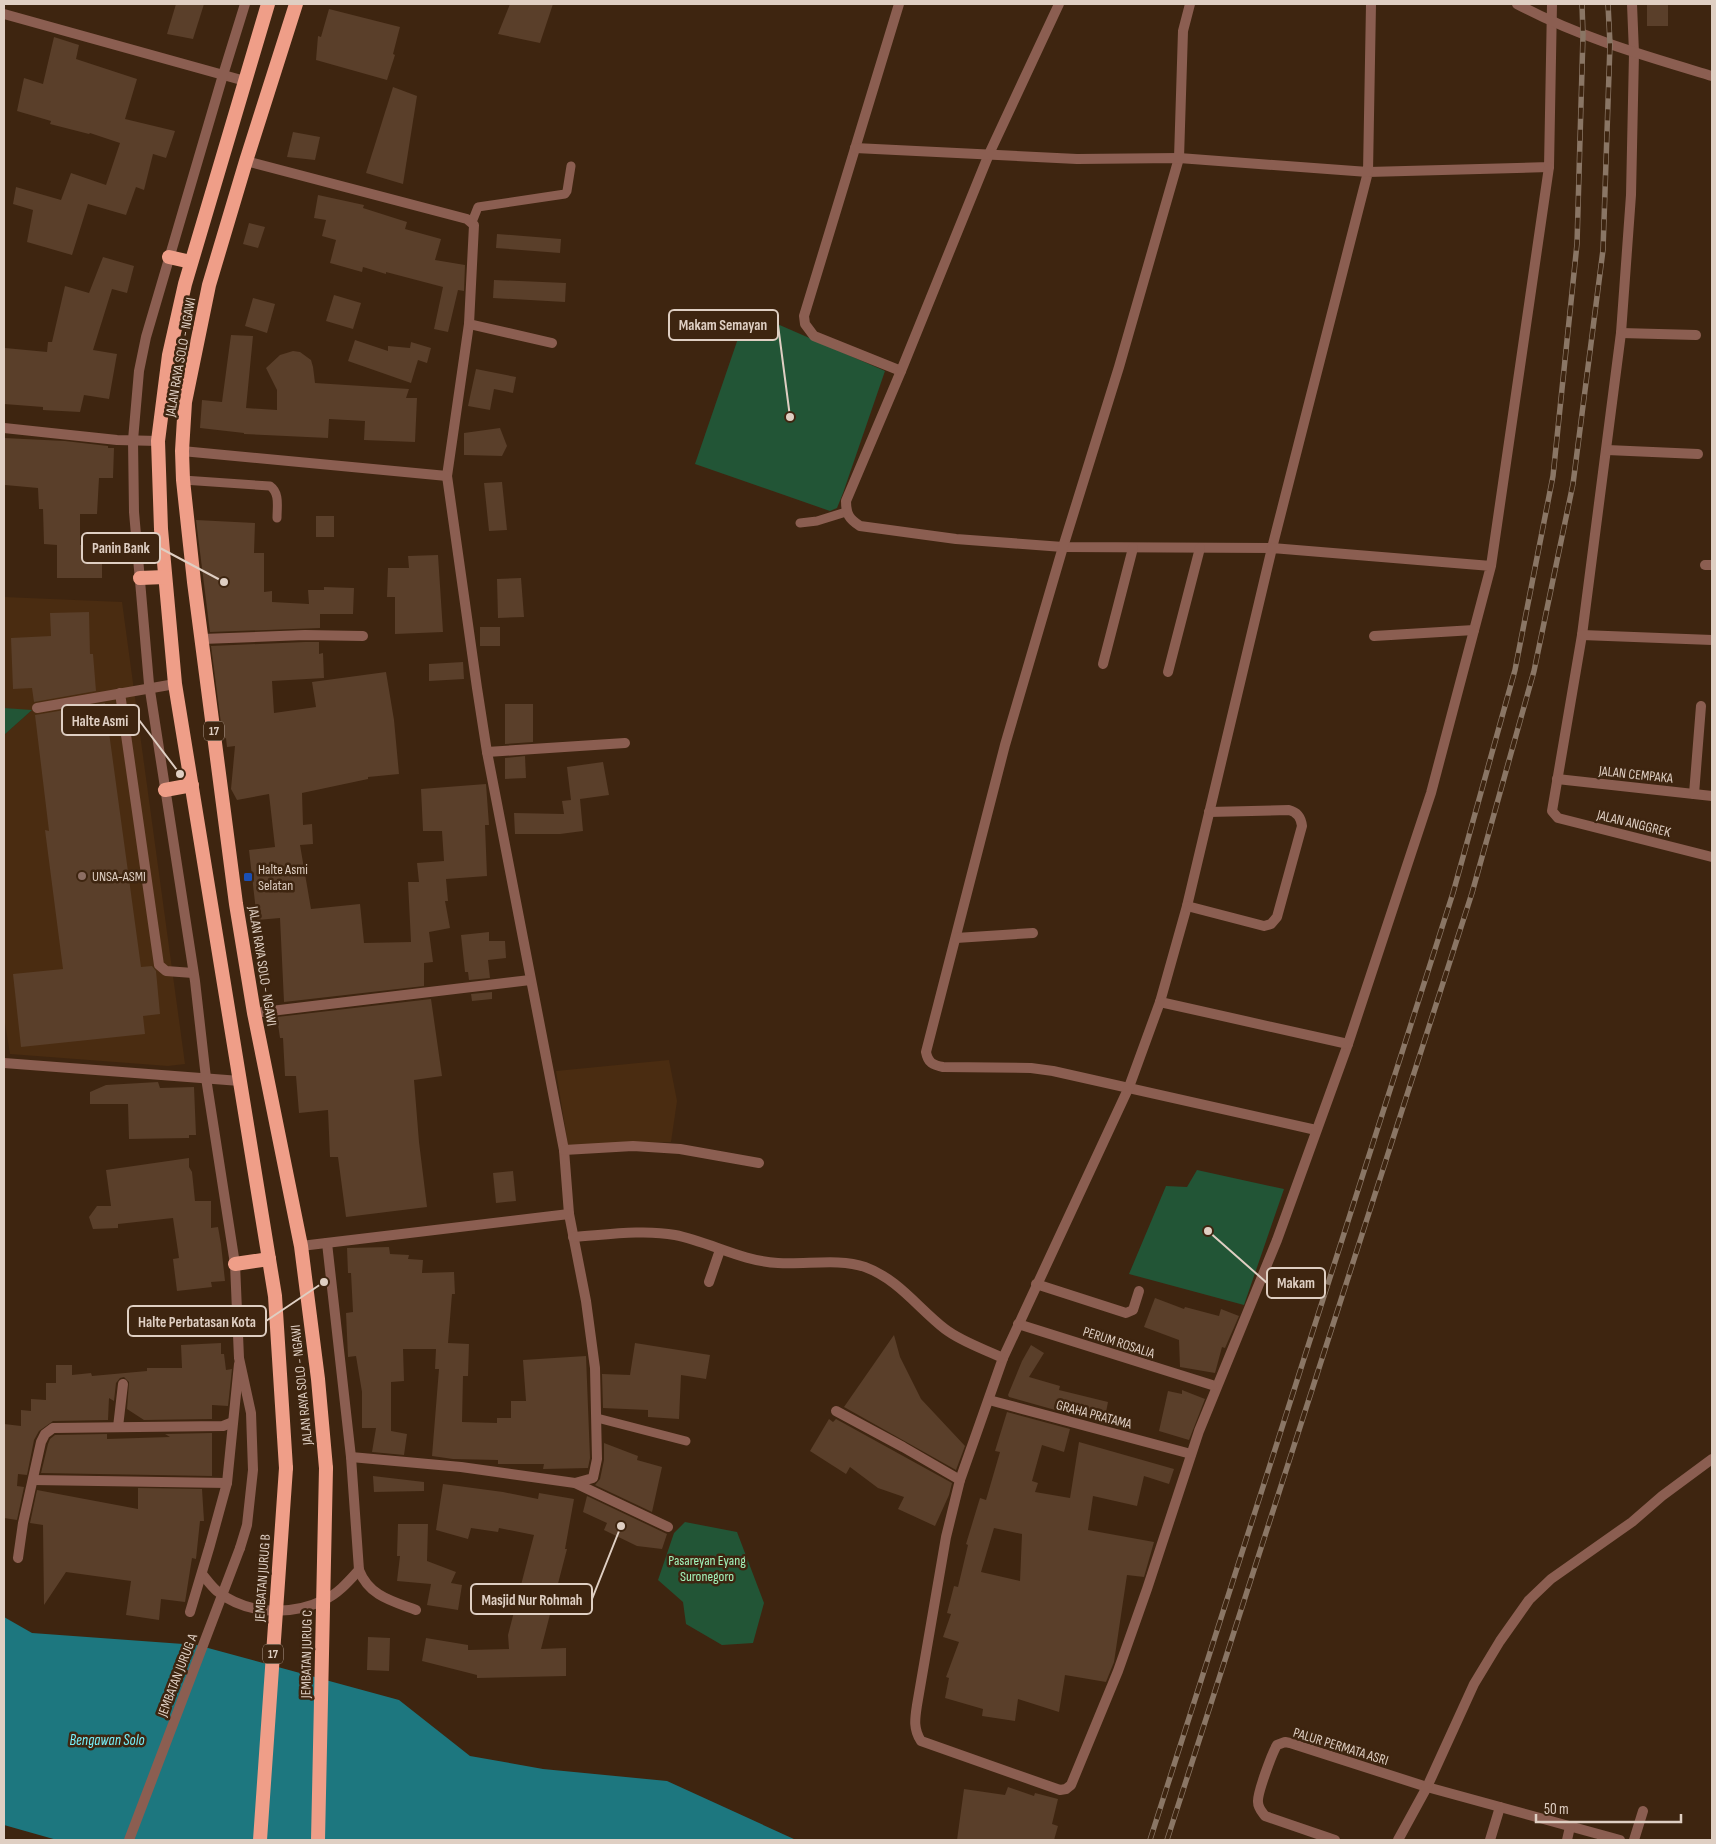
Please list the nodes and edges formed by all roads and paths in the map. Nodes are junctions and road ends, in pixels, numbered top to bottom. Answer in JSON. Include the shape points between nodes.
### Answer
{"nodes":[{"id":1,"x":245,"y":4,"type":"edge"},
{"id":2,"x":268,"y":4,"type":"edge"},
{"id":3,"x":296,"y":4,"type":"edge"},
{"id":4,"x":899,"y":4,"type":"edge"},
{"id":5,"x":1059,"y":4,"type":"edge"},
{"id":6,"x":1190,"y":4,"type":"edge"},
{"id":7,"x":1371,"y":4,"type":"edge"},
{"id":8,"x":1516,"y":4,"type":"edge"},
{"id":9,"x":1552,"y":4,"type":"edge"},
{"id":10,"x":1632,"y":4,"type":"edge"},
{"id":11,"x":4,"y":14,"type":"edge"},
{"id":12,"x":1553,"y":22,"type":"junction"},
{"id":13,"x":1634,"y":53,"type":"junction"},
{"id":14,"x":222,"y":75,"type":"junction"},
{"id":15,"x":1712,"y":76,"type":"edge"},
{"id":16,"x":244,"y":81,"type":"junction"},
{"id":17,"x":855,"y":148,"type":"junction"},
{"id":18,"x":989,"y":154,"type":"junction"},
{"id":19,"x":1179,"y":158,"type":"junction"},
{"id":20,"x":246,"y":161,"type":"junction"},
{"id":21,"x":571,"y":166,"type":"dead end"},
{"id":22,"x":1549,"y":167,"type":"junction"},
{"id":23,"x":1368,"y":172,"type":"junction"},
{"id":24,"x":472,"y":222,"type":"junction"},
{"id":25,"x":169,"y":258,"type":"junction"},
{"id":26,"x":191,"y":262,"type":"junction"},
{"id":27,"x":469,"y":324,"type":"junction"},
{"id":28,"x":1621,"y":333,"type":"junction"},
{"id":29,"x":1696,"y":335,"type":"dead end"},
{"id":30,"x":552,"y":343,"type":"dead end"},
{"id":31,"x":901,"y":371,"type":"junction"},
{"id":32,"x":4,"y":428,"type":"edge"},
{"id":33,"x":133,"y":440,"type":"junction"},
{"id":34,"x":158,"y":441,"type":"junction"},
{"id":35,"x":1607,"y":450,"type":"junction"},
{"id":36,"x":182,"y":451,"type":"junction"},
{"id":37,"x":1698,"y":454,"type":"dead end"},
{"id":38,"x":447,"y":476,"type":"junction"},
{"id":39,"x":183,"y":480,"type":"junction"},
{"id":40,"x":846,"y":512,"type":"junction"},
{"id":41,"x":277,"y":518,"type":"dead end"},
{"id":42,"x":800,"y":523,"type":"dead end"},
{"id":43,"x":1063,"y":547,"type":"junction"},
{"id":44,"x":1133,"y":548,"type":"junction"},
{"id":45,"x":1200,"y":548,"type":"junction"},
{"id":46,"x":1272,"y":548,"type":"junction"},
{"id":47,"x":1491,"y":566,"type":"junction"},
{"id":48,"x":165,"y":577,"type":"junction"},
{"id":49,"x":140,"y":578,"type":"junction"},
{"id":50,"x":1474,"y":630,"type":"junction"},
{"id":51,"x":1582,"y":635,"type":"junction"},
{"id":52,"x":363,"y":636,"type":"dead end"},
{"id":53,"x":1374,"y":636,"type":"dead end"},
{"id":54,"x":202,"y":639,"type":"junction"},
{"id":55,"x":1712,"y":640,"type":"edge"},
{"id":56,"x":1103,"y":664,"type":"dead end"},
{"id":57,"x":1168,"y":672,"type":"dead end"},
{"id":58,"x":175,"y":684,"type":"junction"},
{"id":59,"x":150,"y":688,"type":"junction"},
{"id":60,"x":120,"y":693,"type":"junction"},
{"id":61,"x":1701,"y":706,"type":"dead end"},
{"id":62,"x":37,"y":708,"type":"dead end"},
{"id":63,"x":625,"y":743,"type":"dead end"},
{"id":64,"x":487,"y":752,"type":"junction"},
{"id":65,"x":1557,"y":779,"type":"junction"},
{"id":66,"x":192,"y":785,"type":"junction"},
{"id":67,"x":164,"y":790,"type":"junction"},
{"id":68,"x":1694,"y":794,"type":"junction"},
{"id":69,"x":1712,"y":796,"type":"edge"},
{"id":70,"x":1209,"y":812,"type":"junction"},
{"id":71,"x":1712,"y":857,"type":"edge"},
{"id":72,"x":1187,"y":906,"type":"junction"},
{"id":73,"x":1034,"y":933,"type":"dead end"},
{"id":74,"x":956,"y":938,"type":"junction"},
{"id":75,"x":193,"y":973,"type":"junction"},
{"id":76,"x":530,"y":980,"type":"junction"},
{"id":77,"x":1160,"y":1002,"type":"junction"},
{"id":78,"x":254,"y":1013,"type":"junction"},
{"id":79,"x":1348,"y":1044,"type":"junction"},
{"id":80,"x":4,"y":1063,"type":"edge"},
{"id":81,"x":206,"y":1078,"type":"junction"},
{"id":82,"x":240,"y":1081,"type":"junction"},
{"id":83,"x":1129,"y":1087,"type":"junction"},
{"id":84,"x":1316,"y":1130,"type":"junction"},
{"id":85,"x":564,"y":1150,"type":"junction"},
{"id":86,"x":759,"y":1163,"type":"dead end"},
{"id":87,"x":569,"y":1214,"type":"junction"},
{"id":88,"x":572,"y":1237,"type":"junction"},
{"id":89,"x":327,"y":1243,"type":"junction"},
{"id":90,"x":301,"y":1246,"type":"junction"},
{"id":91,"x":720,"y":1250,"type":"junction"},
{"id":92,"x":269,"y":1259,"type":"junction"},
{"id":93,"x":235,"y":1264,"type":"junction"},
{"id":94,"x":709,"y":1282,"type":"dead end"},
{"id":95,"x":1036,"y":1284,"type":"junction"},
{"id":96,"x":1140,"y":1291,"type":"dead end"},
{"id":97,"x":1018,"y":1324,"type":"junction"},
{"id":98,"x":240,"y":1358,"type":"junction"},
{"id":99,"x":1003,"y":1358,"type":"junction"},
{"id":100,"x":124,"y":1384,"type":"dead end"},
{"id":101,"x":1212,"y":1386,"type":"dead end"},
{"id":102,"x":989,"y":1400,"type":"junction"},
{"id":103,"x":836,"y":1411,"type":"dead end"},
{"id":104,"x":597,"y":1418,"type":"junction"},
{"id":105,"x":233,"y":1422,"type":"junction"},
{"id":106,"x":118,"y":1427,"type":"junction"},
{"id":107,"x":686,"y":1441,"type":"dead end"},
{"id":108,"x":1191,"y":1454,"type":"junction"},
{"id":109,"x":351,"y":1457,"type":"junction"},
{"id":110,"x":1712,"y":1459,"type":"edge"},
{"id":111,"x":286,"y":1468,"type":"joint"},
{"id":112,"x":326,"y":1468,"type":"joint"},
{"id":113,"x":33,"y":1480,"type":"junction"},
{"id":114,"x":960,"y":1480,"type":"junction"},
{"id":115,"x":226,"y":1483,"type":"junction"},
{"id":116,"x":575,"y":1483,"type":"junction"},
{"id":117,"x":668,"y":1527,"type":"dead end"},
{"id":118,"x":18,"y":1558,"type":"dead end"},
{"id":119,"x":359,"y":1570,"type":"junction"},
{"id":120,"x":202,"y":1574,"type":"junction"},
{"id":121,"x":416,"y":1610,"type":"dead end"},
{"id":122,"x":190,"y":1612,"type":"dead end"},
{"id":123,"x":1427,"y":1787,"type":"junction"},
{"id":124,"x":1500,"y":1807,"type":"junction"},
{"id":125,"x":1643,"y":1811,"type":"dead end"},
{"id":126,"x":1570,"y":1826,"type":"junction"},
{"id":127,"x":129,"y":1840,"type":"edge"},
{"id":128,"x":260,"y":1840,"type":"edge"},
{"id":129,"x":318,"y":1840,"type":"edge"},
{"id":130,"x":1335,"y":1840,"type":"edge"},
{"id":131,"x":1398,"y":1840,"type":"edge"},
{"id":132,"x":1490,"y":1840,"type":"edge"},
{"id":133,"x":1567,"y":1840,"type":"edge"},
{"id":134,"x":1620,"y":1840,"type":"edge"},
{"id":135,"x":1634,"y":1840,"type":"edge"}],
"edges":[{"from":1,"to":14,"type":"street"},
{"from":2,"to":16,"type":"highway","name":"JALAN RAYA SOLO - NGAWI","number":"17"},
{"from":3,"to":20,"type":"highway","name":"JALAN RAYA SOLO - NGAWI","number":"17"},
{"from":4,"to":17,"type":"street"},
{"from":5,"to":18,"type":"street"},
{"from":6,"to":19,"type":"street","via":[[1183,31]]},
{"from":7,"to":23,"type":"street"},
{"from":8,"to":12,"type":"street"},
{"from":9,"to":12,"type":"street"},
{"from":10,"to":13,"type":"street"},
{"from":11,"to":14,"type":"street"},
{"from":12,"to":13,"type":"street"},
{"from":12,"to":22,"type":"street"},
{"from":13,"to":15,"type":"street"},
{"from":13,"to":28,"type":"street","via":[[1631,195]]},
{"from":14,"to":16,"type":"street"},
{"from":14,"to":25,"type":"street"},
{"from":16,"to":26,"type":"highway","name":"JALAN RAYA SOLO - NGAWI","number":"17"},
{"from":17,"to":18,"type":"street"},
{"from":17,"to":31,"type":"street","via":[[804,316],[805,324],[814,336]]},
{"from":18,"to":19,"type":"street","via":[[1077,159]]},
{"from":18,"to":31,"type":"street"},
{"from":19,"to":23,"type":"street"},
{"from":19,"to":43,"type":"street"},
{"from":20,"to":24,"type":"street"},
{"from":20,"to":36,"type":"highway","name":"JALAN RAYA SOLO - NGAWI","number":"17","via":[[209,286],[185,402]]},
{"from":21,"to":24,"type":"lane","via":[[565,194],[478,207]]},
{"from":22,"to":23,"type":"street"},
{"from":22,"to":47,"type":"street"},
{"from":23,"to":46,"type":"street"},
{"from":24,"to":27,"type":"street"},
{"from":25,"to":26,"type":"highway"},
{"from":25,"to":33,"type":"street","via":[[139,371]]},
{"from":26,"to":34,"type":"highway","name":"JALAN RAYA SOLO - NGAWI","number":"17","via":[[169,355]]},
{"from":27,"to":30,"type":"street"},
{"from":27,"to":38,"type":"street"},
{"from":28,"to":29,"type":"street"},
{"from":28,"to":35,"type":"street"},
{"from":31,"to":40,"type":"street","via":[[846,501]]},
{"from":32,"to":33,"type":"street"},
{"from":33,"to":34,"type":"street"},
{"from":33,"to":49,"type":"street","via":[[134,512]]},
{"from":34,"to":48,"type":"highway","name":"JALAN RAYA SOLO - NGAWI","number":"17"},
{"from":35,"to":37,"type":"street"},
{"from":35,"to":51,"type":"street"},
{"from":36,"to":38,"type":"street"},
{"from":36,"to":39,"type":"highway","name":"JALAN RAYA SOLO - NGAWI","number":"17"},
{"from":38,"to":64,"type":"street"},
{"from":39,"to":41,"type":"lane","via":[[270,486],[275,489]]},
{"from":39,"to":54,"type":"highway","name":"JALAN RAYA SOLO - NGAWI","number":"17"},
{"from":40,"to":42,"type":"lane"},
{"from":40,"to":43,"type":"street","via":[[850,520],[860,526],[956,539]]},
{"from":43,"to":44,"type":"street"},
{"from":43,"to":74,"type":"street","via":[[1005,746]]},
{"from":44,"to":45,"type":"street"},
{"from":44,"to":56,"type":"street"},
{"from":45,"to":46,"type":"street"},
{"from":45,"to":57,"type":"street"},
{"from":46,"to":47,"type":"street"},
{"from":46,"to":70,"type":"street"},
{"from":47,"to":50,"type":"street"},
{"from":48,"to":49,"type":"highway"},
{"from":48,"to":58,"type":"highway","name":"JALAN RAYA SOLO - NGAWI","number":"17"},
{"from":49,"to":59,"type":"street"},
{"from":50,"to":53,"type":"street"},
{"from":50,"to":79,"type":"street","via":[[1431,793]]},
{"from":51,"to":55,"type":"street"},
{"from":51,"to":65,"type":"street"},
{"from":52,"to":54,"type":"street"},
{"from":54,"to":78,"type":"highway","name":"JALAN RAYA SOLO - NGAWI","number":"17","via":[[236,904]]},
{"from":58,"to":59,"type":"street"},
{"from":58,"to":66,"type":"highway","name":"JALAN RAYA SOLO - NGAWI","number":"17"},
{"from":59,"to":60,"type":"street"},
{"from":59,"to":67,"type":"street"},
{"from":60,"to":62,"type":"street"},
{"from":60,"to":75,"type":"street","via":[[159,965],[166,971]]},
{"from":61,"to":68,"type":"street"},
{"from":63,"to":64,"type":"street"},
{"from":64,"to":76,"type":"street"},
{"from":65,"to":68,"type":"street","name":"JALAN CEMPAKA"},
{"from":65,"to":71,"type":"street","name":"JALAN ANGGREK","via":[[1552,811],[1558,818]]},
{"from":66,"to":67,"type":"highway"},
{"from":66,"to":82,"type":"highway","name":"JALAN RAYA SOLO - NGAWI","number":"17"},
{"from":67,"to":75,"type":"street"},
{"from":68,"to":69,"type":"street","name":"JALAN CEMPAKA"},
{"from":70,"to":72,"type":"street"},
{"from":70,"to":72,"type":"street","via":[[1289,810],[1296,813],[1302,826],[1277,917],[1272,924],[1264,926]]},
{"from":72,"to":77,"type":"street"},
{"from":73,"to":74,"type":"street"},
{"from":74,"to":83,"type":"street","via":[[926,1052],[931,1063],[954,1068],[1031,1068]]},
{"from":75,"to":81,"type":"street"},
{"from":76,"to":78,"type":"street"},
{"from":76,"to":85,"type":"street"},
{"from":77,"to":79,"type":"street"},
{"from":77,"to":83,"type":"street"},
{"from":78,"to":90,"type":"highway","name":"JALAN RAYA SOLO - NGAWI","number":"17"},
{"from":79,"to":84,"type":"street"},
{"from":80,"to":81,"type":"street"},
{"from":81,"to":82,"type":"street"},
{"from":81,"to":93,"type":"street"},
{"from":82,"to":92,"type":"highway","name":"JALAN RAYA SOLO - NGAWI","number":"17"},
{"from":83,"to":84,"type":"street"},
{"from":83,"to":95,"type":"street"},
{"from":84,"to":108,"type":"street","via":[[1277,1240]]},
{"from":85,"to":86,"type":"street","via":[[633,1146],[680,1149]]},
{"from":85,"to":87,"type":"street"},
{"from":87,"to":88,"type":"street"},
{"from":87,"to":89,"type":"street"},
{"from":88,"to":91,"type":"street","via":[[673,1235]]},
{"from":88,"to":104,"type":"street","via":[[586,1301],[594,1359]]},
{"from":89,"to":90,"type":"street"},
{"from":89,"to":109,"type":"street"},
{"from":90,"to":112,"type":"highway","name":"JALAN RAYA SOLO - NGAWI","number":"17"},
{"from":91,"to":94,"type":"street"},
{"from":91,"to":99,"type":"street","via":[[778,1263],[864,1267],[892,1281],[948,1331]]},
{"from":92,"to":93,"type":"highway"},
{"from":92,"to":111,"type":"highway","name":"JALAN RAYA SOLO - NGAWI","number":"17","via":[[279,1341]]},
{"from":93,"to":98,"type":"street"},
{"from":95,"to":96,"type":"street","via":[[1126,1313],[1133,1310]]},
{"from":95,"to":97,"type":"street"},
{"from":97,"to":99,"type":"street"},
{"from":97,"to":101,"type":"street","name":"PERUM ROSALIA"},
{"from":98,"to":105,"type":"street"},
{"from":98,"to":127,"type":"street","name":"JEMBATAN JURUG A","bridge":true,"via":[[251,1413],[253,1470],[247,1525]]},
{"from":99,"to":102,"type":"street"},
{"from":100,"to":106,"type":"street"},
{"from":102,"to":108,"type":"street","name":"GRAHA PRATAMA"},
{"from":102,"to":114,"type":"street"},
{"from":103,"to":114,"type":"street"},
{"from":104,"to":107,"type":"lane"},
{"from":104,"to":116,"type":"street","via":[[597,1459],[593,1478]]},
{"from":105,"to":106,"type":"street","via":[[223,1426]]},
{"from":105,"to":115,"type":"street"},
{"from":106,"to":113,"type":"street","via":[[53,1428],[43,1438]]},
{"from":108,"to":114,"type":"street","via":[[1118,1671],[1071,1785],[1060,1790],[921,1740],[914,1725],[946,1537]]},
{"from":109,"to":116,"type":"street","via":[[461,1467]]},
{"from":109,"to":119,"type":"street"},
{"from":110,"to":123,"type":"street","via":[[1632,1522],[1551,1578],[1529,1600],[1474,1684]]},
{"from":111,"to":128,"type":"highway","name":"JEMBATAN JURUG B","number":"17","bridge":true},
{"from":112,"to":129,"type":"highway","name":"JEMBATAN JURUG C","number":"17","bridge":true},
{"from":113,"to":115,"type":"street"},
{"from":113,"to":118,"type":"street"},
{"from":115,"to":120,"type":"street"},
{"from":116,"to":117,"type":"street"},
{"from":119,"to":120,"type":"street","via":[[325,1600],[284,1612],[238,1603],[218,1592]]},
{"from":119,"to":121,"type":"street","via":[[368,1587],[377,1594]]},
{"from":120,"to":122,"type":"street"},
{"from":123,"to":124,"type":"street","name":"PALUR PERMATA ASRI"},
{"from":123,"to":130,"type":"street","name":"PALUR PERMATA ASRI","via":[[1290,1743],[1277,1745],[1259,1794],[1260,1810],[1265,1816]]},
{"from":123,"to":131,"type":"street"},
{"from":124,"to":126,"type":"street","name":"PALUR PERMATA ASRI"},
{"from":124,"to":132,"type":"street"},
{"from":125,"to":135,"type":"street"},
{"from":126,"to":133,"type":"street"},
{"from":126,"to":134,"type":"street","name":"PALUR PERMATA ASRI"}]}
